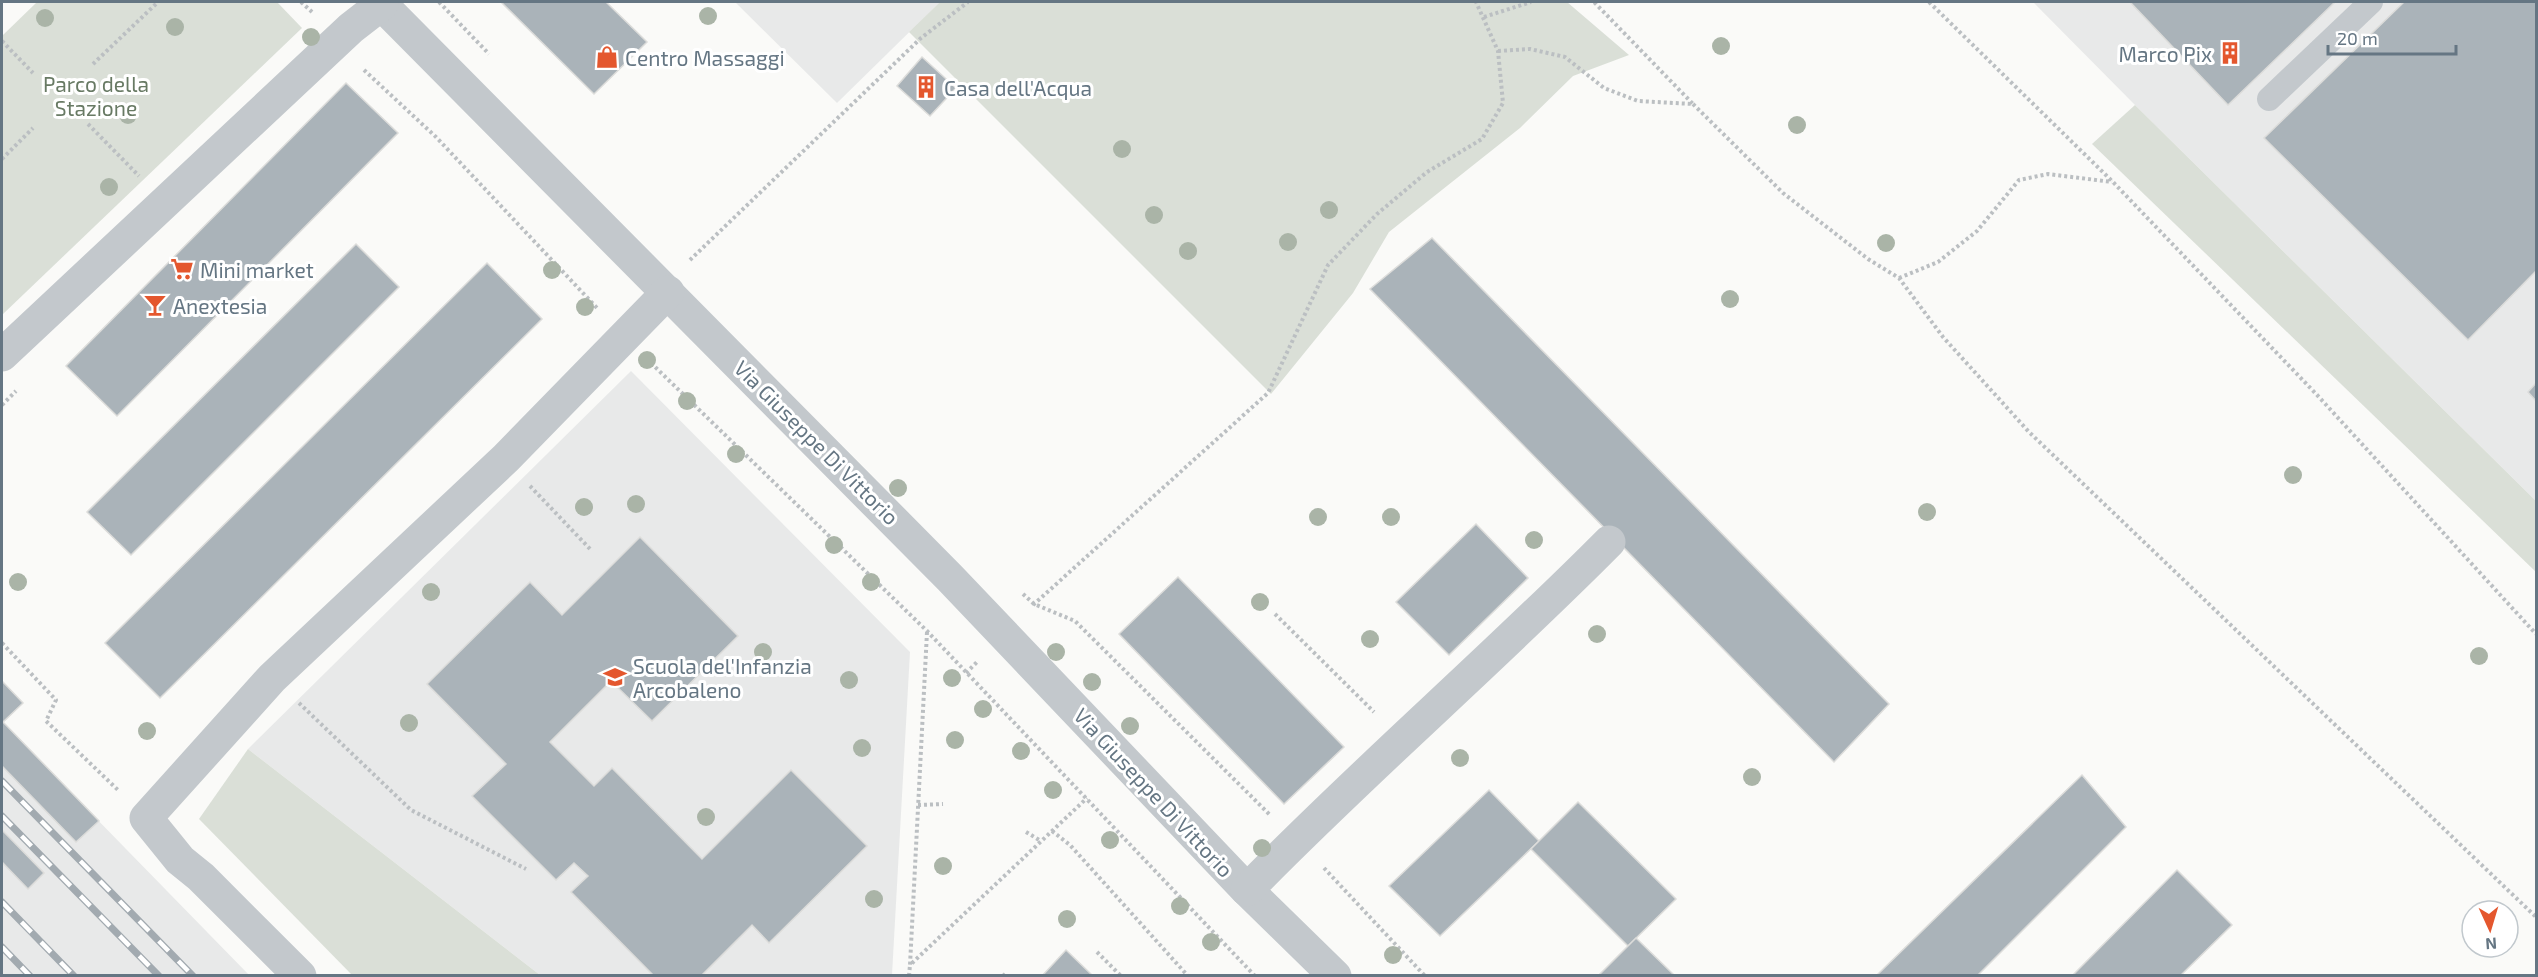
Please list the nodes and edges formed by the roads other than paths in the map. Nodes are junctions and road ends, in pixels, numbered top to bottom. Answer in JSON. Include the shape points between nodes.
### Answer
{"nodes":[{"id":1,"x":2371,"y":2,"type":"edge"},
{"id":2,"x":381,"y":3,"type":"edge"},
{"id":3,"x":2269,"y":99,"type":"dead end"},
{"id":4,"x":668,"y":292,"type":"junction"},
{"id":5,"x":2,"y":355,"type":"edge"},
{"id":6,"x":1609,"y":542,"type":"dead end"},
{"id":7,"x":1247,"y":890,"type":"junction"},
{"id":8,"x":300,"y":975,"type":"edge"},
{"id":9,"x":1335,"y":975,"type":"edge"}],
"edges":[{"from":1,"to":3,"type":"lane"},
{"from":2,"to":4,"type":"street","name":"Via Giuseppe Di Vittorio"},
{"from":2,"to":5,"type":"street"},
{"from":4,"to":7,"type":"street","name":"Via Giuseppe Di Vittorio","via":[[1004,633]]},
{"from":4,"to":8,"type":"street","via":[[506,458],[272,678],[146,818],[180,860]]},
{"from":6,"to":7,"type":"street","name":"Via Giuseppe Di Vittorio"},
{"from":7,"to":9,"type":"street","name":"Via Giuseppe Di Vittorio"}]}
